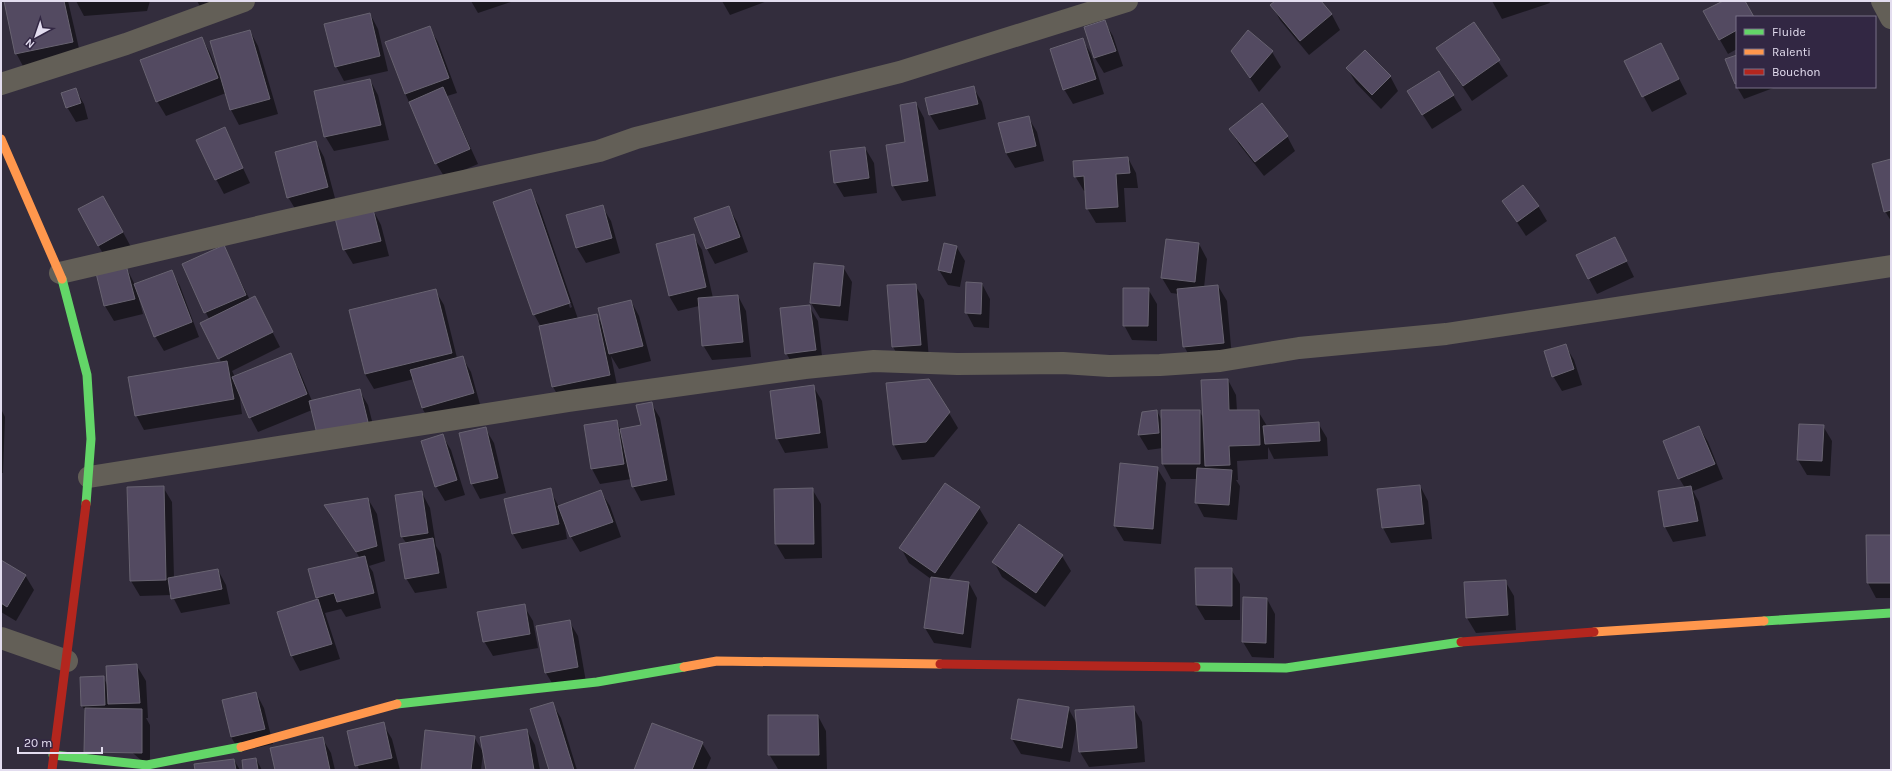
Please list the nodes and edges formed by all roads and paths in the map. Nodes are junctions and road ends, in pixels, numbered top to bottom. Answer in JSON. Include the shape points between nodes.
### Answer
{"nodes":[{"id":1,"x":244,"y":1,"type":"edge"},
{"id":2,"x":1128,"y":1,"type":"edge"},
{"id":3,"x":1882,"y":1,"type":"edge"},
{"id":4,"x":1891,"y":18,"type":"edge"},
{"id":5,"x":1,"y":84,"type":"edge"},
{"id":6,"x":1,"y":139,"type":"edge"},
{"id":7,"x":1891,"y":266,"type":"edge"},
{"id":8,"x":60,"y":273,"type":"junction"},
{"id":9,"x":89,"y":477,"type":"junction"},
{"id":10,"x":1891,"y":613,"type":"edge"},
{"id":11,"x":1,"y":638,"type":"edge"},
{"id":12,"x":67,"y":661,"type":"junction"},
{"id":13,"x":53,"y":755,"type":"junction"},
{"id":14,"x":52,"y":770,"type":"edge"}],
"edges":[{"from":1,"to":5,"type":"street","via":[[126,44]]},
{"from":2,"to":8,"type":"street","via":[[900,72],[636,138],[599,151]]},
{"from":3,"to":4,"type":"street"},
{"from":6,"to":8,"type":"street"},
{"from":7,"to":9,"type":"street","via":[[1446,334],[1298,348],[1220,360],[1109,366],[874,361],[805,368],[569,401]]},
{"from":8,"to":9,"type":"street","via":[[87,375],[91,439]]},
{"from":9,"to":12,"type":"street"},
{"from":10,"to":13,"type":"street","via":[[1474,640],[1286,668],[717,661],[597,682],[396,704],[234,749],[147,765]]},
{"from":11,"to":12,"type":"street"},
{"from":12,"to":13,"type":"street"},
{"from":13,"to":14,"type":"street"}]}
